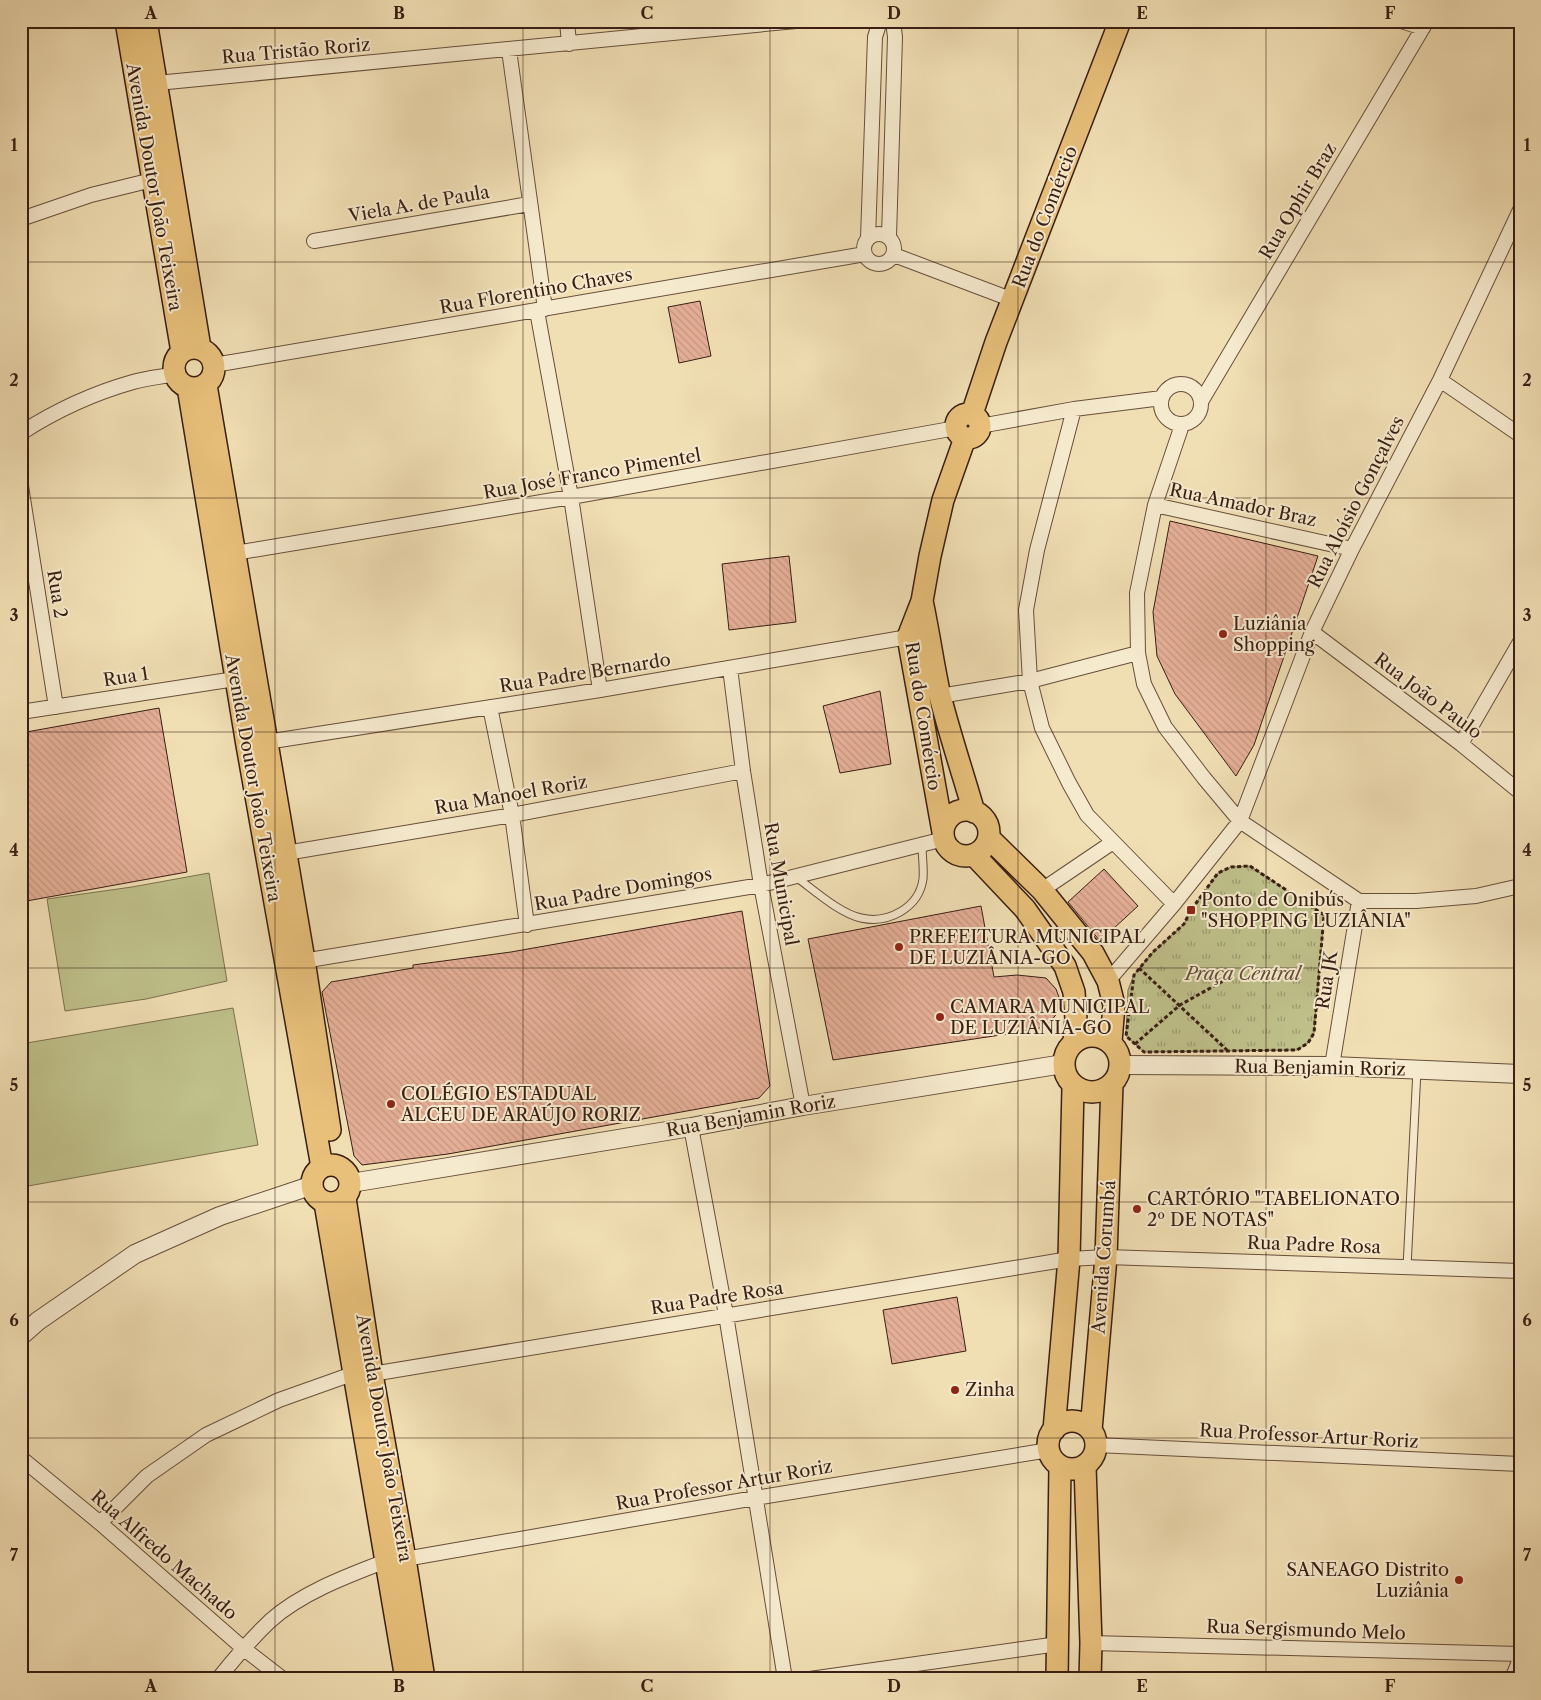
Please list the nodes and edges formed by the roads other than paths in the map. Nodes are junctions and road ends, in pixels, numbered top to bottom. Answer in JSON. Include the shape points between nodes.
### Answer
{"nodes":[{"id":1,"x":126,"y":21,"type":"edge"},
{"id":2,"x":146,"y":21,"type":"edge"},
{"id":3,"x":567,"y":21,"type":"edge"},
{"id":4,"x":796,"y":21,"type":"edge"},
{"id":5,"x":880,"y":21,"type":"edge"},
{"id":6,"x":892,"y":21,"type":"edge"},
{"id":7,"x":1120,"y":21,"type":"edge"},
{"id":8,"x":1401,"y":21,"type":"edge"},
{"id":9,"x":1425,"y":25,"type":"edge"},
{"id":10,"x":569,"y":44,"type":"junction"},
{"id":11,"x":509,"y":50,"type":"junction"},
{"id":12,"x":157,"y":83,"type":"junction"},
{"id":13,"x":152,"y":180,"type":"junction"},
{"id":14,"x":529,"y":204,"type":"junction"},
{"id":15,"x":1520,"y":210,"type":"edge"},
{"id":16,"x":21,"y":219,"type":"edge"},
{"id":17,"x":889,"y":236,"type":"junction"},
{"id":18,"x":868,"y":238,"type":"junction"},
{"id":19,"x":314,"y":241,"type":"dead end"},
{"id":20,"x":865,"y":254,"type":"junction"},
{"id":21,"x":894,"y":255,"type":"junction"},
{"id":22,"x":1012,"y":300,"type":"junction"},
{"id":23,"x":541,"y":310,"type":"junction"},
{"id":24,"x":191,"y":350,"type":"junction"},
{"id":25,"x":214,"y":365,"type":"junction"},
{"id":26,"x":1440,"y":380,"type":"junction"},
{"id":27,"x":190,"y":382,"type":"junction"},
{"id":28,"x":1162,"y":398,"type":"junction"},
{"id":29,"x":1202,"y":400,"type":"junction"},
{"id":30,"x":1074,"y":408,"type":"junction"},
{"id":31,"x":1182,"y":425,"type":"junction"},
{"id":32,"x":968,"y":426,"type":"junction"},
{"id":33,"x":21,"y":432,"type":"edge"},
{"id":34,"x":1520,"y":435,"type":"edge"},
{"id":35,"x":21,"y":486,"type":"edge"},
{"id":36,"x":571,"y":497,"type":"junction"},
{"id":37,"x":1155,"y":505,"type":"junction"},
{"id":38,"x":1352,"y":549,"type":"junction"},
{"id":39,"x":235,"y":552,"type":"junction"},
{"id":40,"x":922,"y":601,"type":"junction"},
{"id":41,"x":1312,"y":632,"type":"junction"},
{"id":42,"x":908,"y":637,"type":"junction"},
{"id":43,"x":1520,"y":642,"type":"edge"},
{"id":44,"x":1138,"y":653,"type":"junction"},
{"id":45,"x":730,"y":668,"type":"junction"},
{"id":46,"x":235,"y":679,"type":"junction"},
{"id":47,"x":1030,"y":681,"type":"junction"},
{"id":48,"x":600,"y":690,"type":"junction"},
{"id":49,"x":940,"y":696,"type":"junction"},
{"id":50,"x":56,"y":707,"type":"junction"},
{"id":51,"x":490,"y":707,"type":"junction"},
{"id":52,"x":21,"y":712,"type":"edge"},
{"id":53,"x":267,"y":742,"type":"junction"},
{"id":54,"x":1461,"y":744,"type":"junction"},
{"id":55,"x":247,"y":746,"type":"junction"},
{"id":56,"x":743,"y":771,"type":"junction"},
{"id":57,"x":1520,"y":792,"type":"edge"},
{"id":58,"x":974,"y":812,"type":"junction"},
{"id":59,"x":512,"y":814,"type":"junction"},
{"id":60,"x":1240,"y":821,"type":"junction"},
{"id":61,"x":944,"y":835,"type":"junction"},
{"id":62,"x":989,"y":838,"type":"junction"},
{"id":63,"x":1113,"y":842,"type":"junction"},
{"id":64,"x":922,"y":844,"type":"junction"},
{"id":65,"x":286,"y":853,"type":"junction"},
{"id":66,"x":974,"y":855,"type":"junction"},
{"id":67,"x":795,"y":876,"type":"junction"},
{"id":68,"x":761,"y":885,"type":"junction"},
{"id":69,"x":1520,"y":886,"type":"edge"},
{"id":70,"x":1042,"y":890,"type":"junction"},
{"id":71,"x":1359,"y":901,"type":"junction"},
{"id":72,"x":1174,"y":904,"type":"junction"},
{"id":73,"x":527,"y":925,"type":"junction"},
{"id":74,"x":294,"y":962,"type":"junction"},
{"id":75,"x":1108,"y":981,"type":"junction"},
{"id":76,"x":1074,"y":1042,"type":"junction"},
{"id":77,"x":1110,"y":1042,"type":"junction"},
{"id":78,"x":1063,"y":1064,"type":"junction"},
{"id":79,"x":1332,"y":1066,"type":"junction"},
{"id":80,"x":1417,"y":1070,"type":"junction"},
{"id":81,"x":1116,"y":1074,"type":"junction"},
{"id":82,"x":1520,"y":1074,"type":"edge"},
{"id":83,"x":1073,"y":1087,"type":"junction"},
{"id":84,"x":803,"y":1106,"type":"junction"},
{"id":85,"x":691,"y":1127,"type":"junction"},
{"id":86,"x":323,"y":1173,"type":"junction"},
{"id":87,"x":340,"y":1194,"type":"junction"},
{"id":88,"x":1106,"y":1256,"type":"junction"},
{"id":89,"x":1069,"y":1259,"type":"junction"},
{"id":90,"x":1407,"y":1267,"type":"junction"},
{"id":91,"x":1520,"y":1271,"type":"edge"},
{"id":92,"x":726,"y":1315,"type":"junction"},
{"id":93,"x":29,"y":1319,"type":"edge"},
{"id":94,"x":21,"y":1336,"type":"edge"},
{"id":95,"x":363,"y":1374,"type":"junction"},
{"id":96,"x":1094,"y":1438,"type":"junction"},
{"id":97,"x":1054,"y":1448,"type":"junction"},
{"id":98,"x":21,"y":1458,"type":"edge"},
{"id":99,"x":1520,"y":1464,"type":"edge"},
{"id":100,"x":1085,"y":1466,"type":"junction"},
{"id":101,"x":755,"y":1498,"type":"junction"},
{"id":102,"x":100,"y":1523,"type":"junction"},
{"id":103,"x":395,"y":1560,"type":"junction"},
{"id":104,"x":1091,"y":1643,"type":"junction"},
{"id":105,"x":1058,"y":1644,"type":"junction"},
{"id":106,"x":243,"y":1648,"type":"junction"},
{"id":107,"x":1520,"y":1654,"type":"edge"},
{"id":108,"x":1520,"y":1659,"type":"edge"},
{"id":109,"x":218,"y":1679,"type":"edge"},
{"id":110,"x":283,"y":1679,"type":"edge"},
{"id":111,"x":406,"y":1679,"type":"edge"},
{"id":112,"x":424,"y":1679,"type":"edge"},
{"id":113,"x":786,"y":1679,"type":"edge"},
{"id":114,"x":810,"y":1679,"type":"edge"},
{"id":115,"x":1058,"y":1679,"type":"edge"},
{"id":116,"x":1090,"y":1679,"type":"edge"},
{"id":117,"x":1512,"y":1679,"type":"edge"}],
"edges":[{"from":1,"to":13,"type":"main road","name":"Avenida Doutor João Teixeira"},
{"from":2,"to":12,"type":"main road","name":"Avenida Doutor João Teixeira"},
{"from":3,"to":10,"type":"street"},
{"from":4,"to":10,"type":"street","name":"Rua Tristão Roriz"},
{"from":5,"to":18,"type":"street","via":[[875,37]]},
{"from":6,"to":17,"type":"street"},
{"from":7,"to":22,"type":"main road","name":"Rua do Comércio"},
{"from":8,"to":9,"type":"street"},
{"from":9,"to":29,"type":"street","name":"Rua Ophir Braz"},
{"from":10,"to":11,"type":"street","name":"Rua Tristão Roriz"},
{"from":11,"to":12,"type":"street","name":"Rua Tristão Roriz"},
{"from":11,"to":14,"type":"street"},
{"from":12,"to":24,"type":"main road","name":"Avenida Doutor João Teixeira"},
{"from":13,"to":16,"type":"street","via":[[91,195]]},
{"from":13,"to":24,"type":"main road","name":"Avenida Doutor João Teixeira"},
{"from":14,"to":19,"type":"street","name":"Viela A. de Paula"},
{"from":14,"to":23,"type":"street"},
{"from":15,"to":26,"type":"street","name":"Rua Aloísio Gonçalves"},
{"from":17,"to":18,"type":"street","via":[[880,233]]},
{"from":17,"to":21,"type":"street","via":[[895,245]]},
{"from":18,"to":20,"type":"street"},
{"from":20,"to":21,"type":"street","via":[[871,262],[881,264]]},
{"from":20,"to":23,"type":"street","name":"Rua Florentino Chaves"},
{"from":21,"to":22,"type":"street"},
{"from":22,"to":32,"type":"main road","name":"Rua do Comércio"},
{"from":23,"to":25,"type":"street","name":"Rua Florentino Chaves"},
{"from":23,"to":36,"type":"street"},
{"from":24,"to":25,"type":"main road","via":[[210,356]]},
{"from":24,"to":27,"type":"main road","via":[[175,362]]},
{"from":25,"to":27,"type":"main road","via":[[213,374]]},
{"from":26,"to":34,"type":"street"},
{"from":26,"to":38,"type":"street","name":"Rua Aloísio Gonçalves"},
{"from":27,"to":33,"type":"street","via":[[133,382],[48,416]]},
{"from":27,"to":39,"type":"main road","name":"Avenida Doutor João Teixeira"},
{"from":27,"to":46,"type":"main road","name":"Avenida Doutor João Teixeira"},
{"from":28,"to":29,"type":"street","via":[[1170,387],[1183,384],[1195,389]]},
{"from":28,"to":30,"type":"street","name":"Rua José Franco Pimentel"},
{"from":28,"to":31,"type":"street","via":[[1165,416]]},
{"from":29,"to":31,"type":"street","via":[[1199,414]]},
{"from":30,"to":32,"type":"street","name":"Rua José Franco Pimentel"},
{"from":30,"to":47,"type":"street","via":[[1037,550],[1026,610]]},
{"from":31,"to":37,"type":"street"},
{"from":32,"to":36,"type":"street","name":"Rua José Franco Pimentel"},
{"from":32,"to":40,"type":"main road","name":"Rua do Comércio","via":[[943,500]]},
{"from":35,"to":50,"type":"street","name":"Rua 2"},
{"from":36,"to":39,"type":"street","name":"Rua José Franco Pimentel"},
{"from":36,"to":48,"type":"street"},
{"from":37,"to":38,"type":"street","name":"Rua Amador Braz"},
{"from":37,"to":44,"type":"street","via":[[1137,592]]},
{"from":38,"to":41,"type":"street","name":"Rua Aloísio Gonçalves"},
{"from":39,"to":53,"type":"main road","name":"Avenida Doutor João Teixeira"},
{"from":40,"to":42,"type":"main road","name":"Rua do Comércio"},
{"from":40,"to":49,"type":"main road","name":"Rua do Comércio"},
{"from":41,"to":54,"type":"street","name":"Rua João Paulo"},
{"from":41,"to":60,"type":"street","name":"Rua Aloísio Gonçalves"},
{"from":42,"to":45,"type":"street","name":"Rua Padre Bernardo"},
{"from":42,"to":61,"type":"main road","name":"Rua do Comércio"},
{"from":43,"to":54,"type":"street"},
{"from":44,"to":47,"type":"street"},
{"from":44,"to":60,"type":"street","via":[[1144,684],[1165,727]]},
{"from":45,"to":48,"type":"street","name":"Rua Padre Bernardo"},
{"from":45,"to":56,"type":"street","name":"Rua Municipal"},
{"from":46,"to":50,"type":"street","name":"Rua 1"},
{"from":46,"to":55,"type":"main road","name":"Avenida Doutor João Teixeira"},
{"from":47,"to":49,"type":"street"},
{"from":47,"to":63,"type":"street","via":[[1042,728],[1070,783],[1088,815]]},
{"from":48,"to":51,"type":"street","name":"Rua Padre Bernardo"},
{"from":49,"to":58,"type":"main road","name":"Rua do Comércio"},
{"from":50,"to":52,"type":"street","name":"Rua 1"},
{"from":51,"to":53,"type":"street","name":"Rua Padre Bernardo"},
{"from":51,"to":59,"type":"street"},
{"from":53,"to":55,"type":"street","name":"Rua Padre Bernardo"},
{"from":53,"to":65,"type":"main road","name":"Avenida Doutor João Teixeira"},
{"from":54,"to":57,"type":"street","name":"Rua João Paulo"},
{"from":55,"to":74,"type":"main road","name":"Avenida Doutor João Teixeira"},
{"from":56,"to":59,"type":"street","name":"Rua Manoel Roriz"},
{"from":56,"to":68,"type":"street","name":"Rua Municipal"},
{"from":58,"to":61,"type":"main road","via":[[968,810],[954,814],[948,819]]},
{"from":58,"to":62,"type":"main road","via":[[988,825]]},
{"from":59,"to":65,"type":"street","name":"Rua Manoel Roriz"},
{"from":59,"to":73,"type":"street"},
{"from":60,"to":71,"type":"street"},
{"from":60,"to":72,"type":"street","name":"Rua Aloísio Gonçalves"},
{"from":61,"to":64,"type":"street","name":"Rua Padre Domingos"},
{"from":61,"to":66,"type":"main road","via":[[952,852]]},
{"from":62,"to":66,"type":"main road"},
{"from":62,"to":70,"type":"main road"},
{"from":63,"to":70,"type":"street"},
{"from":63,"to":72,"type":"street"},
{"from":64,"to":67,"type":"street","name":"Rua Padre Domingos"},
{"from":64,"to":67,"type":"lane","via":[[923,879],[919,894],[894,916],[861,918]]},
{"from":65,"to":74,"type":"main road","name":"Avenida Doutor João Teixeira"},
{"from":66,"to":76,"type":"main road","via":[[1025,909],[1066,966],[1074,992]]},
{"from":67,"to":68,"type":"street","name":"Rua Padre Domingos"},
{"from":68,"to":73,"type":"street","name":"Rua Padre Domingos"},
{"from":68,"to":84,"type":"street","name":"Rua Municipal"},
{"from":69,"to":71,"type":"street","via":[[1476,896]]},
{"from":70,"to":75,"type":"main road","via":[[1093,953]]},
{"from":71,"to":79,"type":"street","name":"Rua JK"},
{"from":72,"to":75,"type":"street","name":"Rua Aloísio Gonçalves"},
{"from":73,"to":74,"type":"street","name":"Rua Padre Domingos"},
{"from":74,"to":86,"type":"main road","name":"Avenida Doutor João Teixeira"},
{"from":75,"to":77,"type":"main road","via":[[1114,1005]]},
{"from":76,"to":77,"type":"main road","via":[[1086,1036],[1099,1036]]},
{"from":76,"to":78,"type":"main road","via":[[1066,1051]]},
{"from":77,"to":81,"type":"main road","name":"Avenida Corumbá","via":[[1118,1053]]},
{"from":78,"to":83,"type":"main road","name":"Avenida Corumbá","via":[[1065,1076]]},
{"from":78,"to":84,"type":"street","name":"Rua Benjamin Roriz"},
{"from":79,"to":80,"type":"street","name":"Rua Benjamin Roriz"},
{"from":79,"to":81,"type":"street","name":"Rua Benjamin Roriz"},
{"from":80,"to":82,"type":"street","name":"Rua Benjamin Roriz"},
{"from":80,"to":90,"type":"lane"},
{"from":81,"to":83,"type":"main road","via":[[1109,1088],[1097,1093],[1084,1093]]},
{"from":81,"to":88,"type":"main road","name":"Avenida Corumbá"},
{"from":83,"to":89,"type":"main road","name":"Avenida Corumbá"},
{"from":84,"to":85,"type":"street","name":"Rua Benjamin Roriz"},
{"from":85,"to":87,"type":"street","name":"Rua Benjamin Roriz"},
{"from":85,"to":92,"type":"street"},
{"from":86,"to":87,"type":"main road","via":[[346,1171]]},
{"from":86,"to":87,"type":"main road","via":[[315,1195]]},
{"from":86,"to":93,"type":"street","via":[[135,1254]]},
{"from":87,"to":95,"type":"main road","name":"Avenida Doutor João Teixeira"},
{"from":88,"to":89,"type":"street","name":"Rua Padre Rosa"},
{"from":88,"to":90,"type":"street","name":"Rua Padre Rosa"},
{"from":88,"to":96,"type":"main road","name":"Avenida Corumbá"},
{"from":89,"to":92,"type":"street","name":"Rua Padre Rosa"},
{"from":89,"to":97,"type":"main road","name":"Avenida Corumbá"},
{"from":90,"to":91,"type":"street","name":"Rua Padre Rosa"},
{"from":92,"to":95,"type":"street","name":"Rua Padre Rosa"},
{"from":92,"to":101,"type":"street"},
{"from":93,"to":94,"type":"street"},
{"from":95,"to":102,"type":"street","name":"Rua Padre Rosa","via":[[278,1400],[206,1435],[147,1476]]},
{"from":95,"to":103,"type":"main road","name":"Avenida Doutor João Teixeira"},
{"from":96,"to":97,"type":"main road","via":[[1080,1422],[1065,1422]]},
{"from":96,"to":99,"type":"street","name":"Rua Professor Artur Roriz"},
{"from":96,"to":100,"type":"main road","name":"Avenida Corumbá","via":[[1093,1457]]},
{"from":97,"to":100,"type":"main road","via":[[1073,1469]]},
{"from":97,"to":101,"type":"street","name":"Rua Professor Artur Roriz"},
{"from":97,"to":105,"type":"main road","name":"Avenida Corumbá"},
{"from":98,"to":102,"type":"street","name":"Rua Alfredo Machado"},
{"from":100,"to":104,"type":"main road","name":"Avenida Corumbá"},
{"from":101,"to":103,"type":"street","name":"Rua Professor Artur Roriz"},
{"from":101,"to":113,"type":"street"},
{"from":102,"to":106,"type":"street","name":"Rua Alfredo Machado"},
{"from":103,"to":106,"type":"street","name":"Rua Professor Artur Roriz","via":[[335,1581],[304,1597],[271,1620]]},
{"from":103,"to":111,"type":"main road","name":"Avenida Doutor João Teixeira"},
{"from":103,"to":112,"type":"main road","name":"Avenida Doutor João Teixeira"},
{"from":104,"to":107,"type":"street","name":"Rua Sergismundo Melo"},
{"from":104,"to":116,"type":"main road","name":"Avenida Corumbá"},
{"from":105,"to":114,"type":"street"},
{"from":105,"to":115,"type":"main road","name":"Avenida Corumbá"},
{"from":106,"to":109,"type":"street","name":"Rua Professor Artur Roriz"},
{"from":106,"to":110,"type":"street","name":"Rua Alfredo Machado"},
{"from":108,"to":117,"type":"street"}]}
